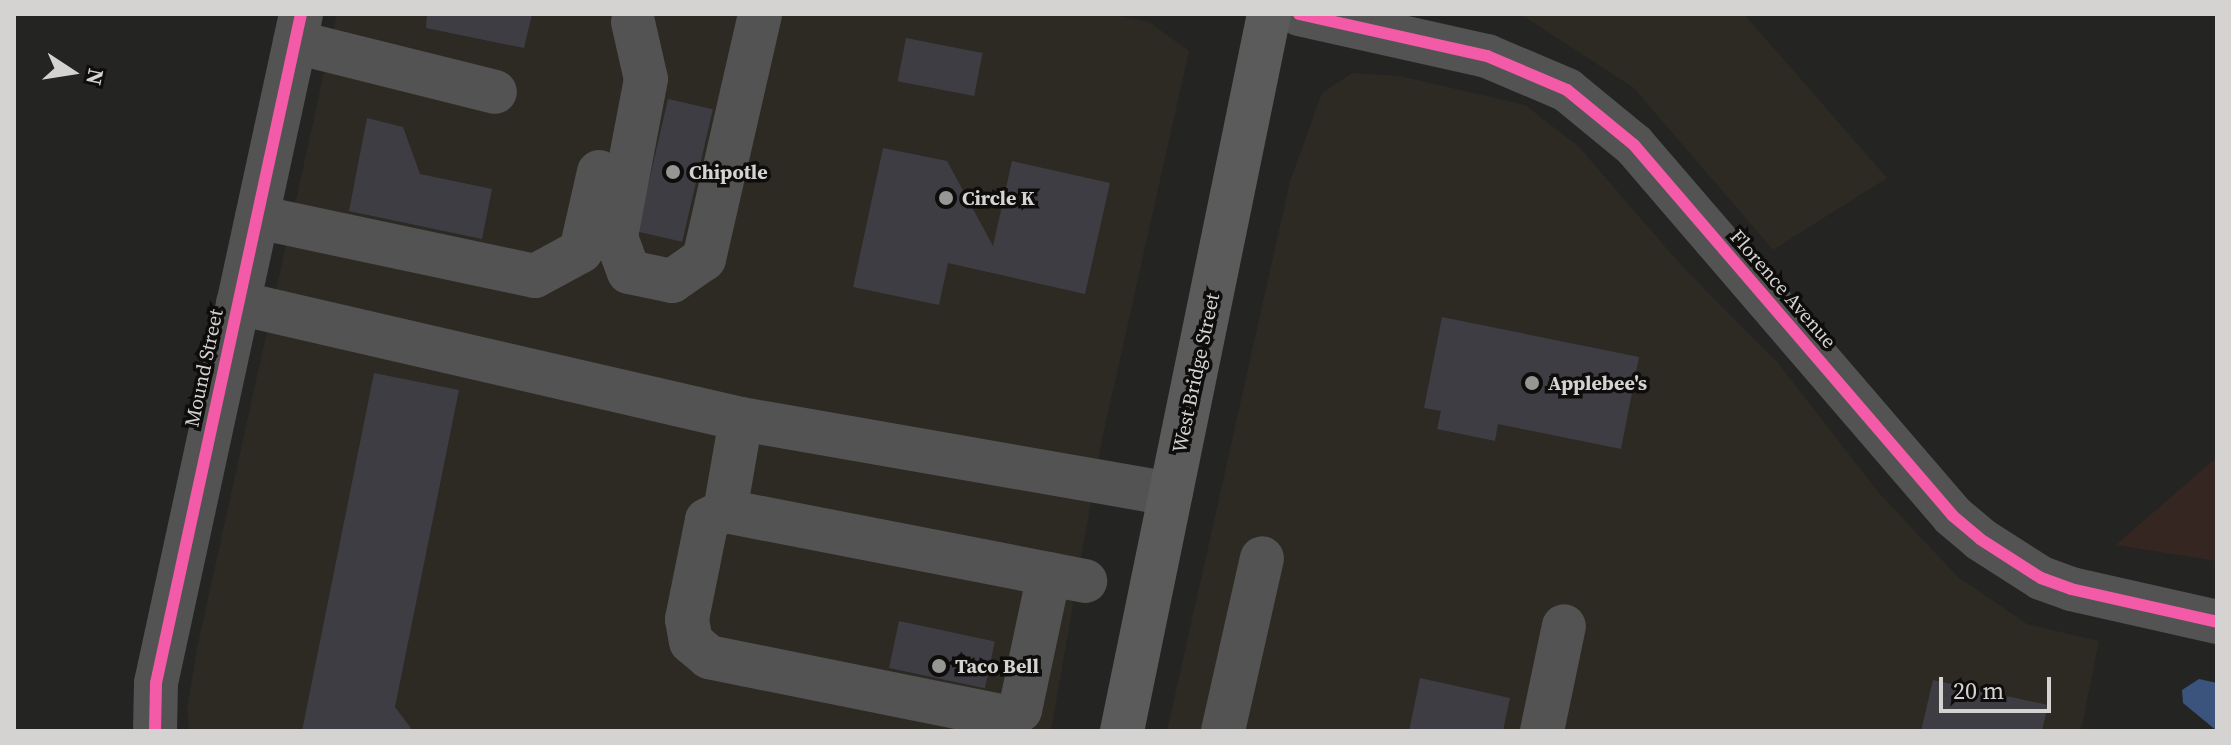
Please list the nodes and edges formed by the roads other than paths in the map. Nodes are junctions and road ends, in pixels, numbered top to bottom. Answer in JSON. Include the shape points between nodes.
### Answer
{"nodes":[{"id":1,"x":760,"y":14,"type":"edge"},
{"id":2,"x":1269,"y":14,"type":"edge"},
{"id":3,"x":1299,"y":14,"type":"edge"},
{"id":4,"x":634,"y":18,"type":"edge"},
{"id":5,"x":298,"y":28,"type":"edge"},
{"id":6,"x":495,"y":92,"type":"dead end"},
{"id":7,"x":257,"y":217,"type":"junction"},
{"id":8,"x":238,"y":303,"type":"junction"},
{"id":9,"x":741,"y":419,"type":"junction"},
{"id":10,"x":1171,"y":494,"type":"junction"},
{"id":11,"x":725,"y":511,"type":"junction"},
{"id":12,"x":1262,"y":558,"type":"dead end"},
{"id":13,"x":2217,"y":622,"type":"edge"},
{"id":14,"x":1564,"y":626,"type":"dead end"},
{"id":15,"x":155,"y":731,"type":"edge"},
{"id":16,"x":1122,"y":731,"type":"edge"},
{"id":17,"x":1223,"y":731,"type":"edge"},
{"id":18,"x":1542,"y":731,"type":"edge"}],
"edges":[{"from":1,"to":4,"type":"street","via":[[704,259],[672,281],[629,272],[616,237],[646,79]]},
{"from":2,"to":10,"type":"main road","name":"West Bridge Street"},
{"from":3,"to":13,"type":"street","name":"Florence Avenue","via":[[1487,56],[1567,90],[1634,145],[1953,516],[1980,539],[2041,578],[2071,589]]},
{"from":4,"to":7,"type":"street","via":[[581,251],[535,276]]},
{"from":5,"to":6,"type":"street"},
{"from":5,"to":7,"type":"street","name":"Mound Street"},
{"from":7,"to":8,"type":"street","name":"Mound Street"},
{"from":8,"to":9,"type":"street"},
{"from":8,"to":15,"type":"street","name":"Mound Street","via":[[156,683]]},
{"from":9,"to":10,"type":"street"},
{"from":9,"to":11,"type":"street"},
{"from":10,"to":16,"type":"main road","name":"West Bridge Street"},
{"from":11,"to":11,"type":"street","via":[[1067,578],[1020,710],[1006,717],[709,657],[691,642],[687,619],[707,520]]},
{"from":12,"to":17,"type":"street"},
{"from":14,"to":18,"type":"street"}]}
